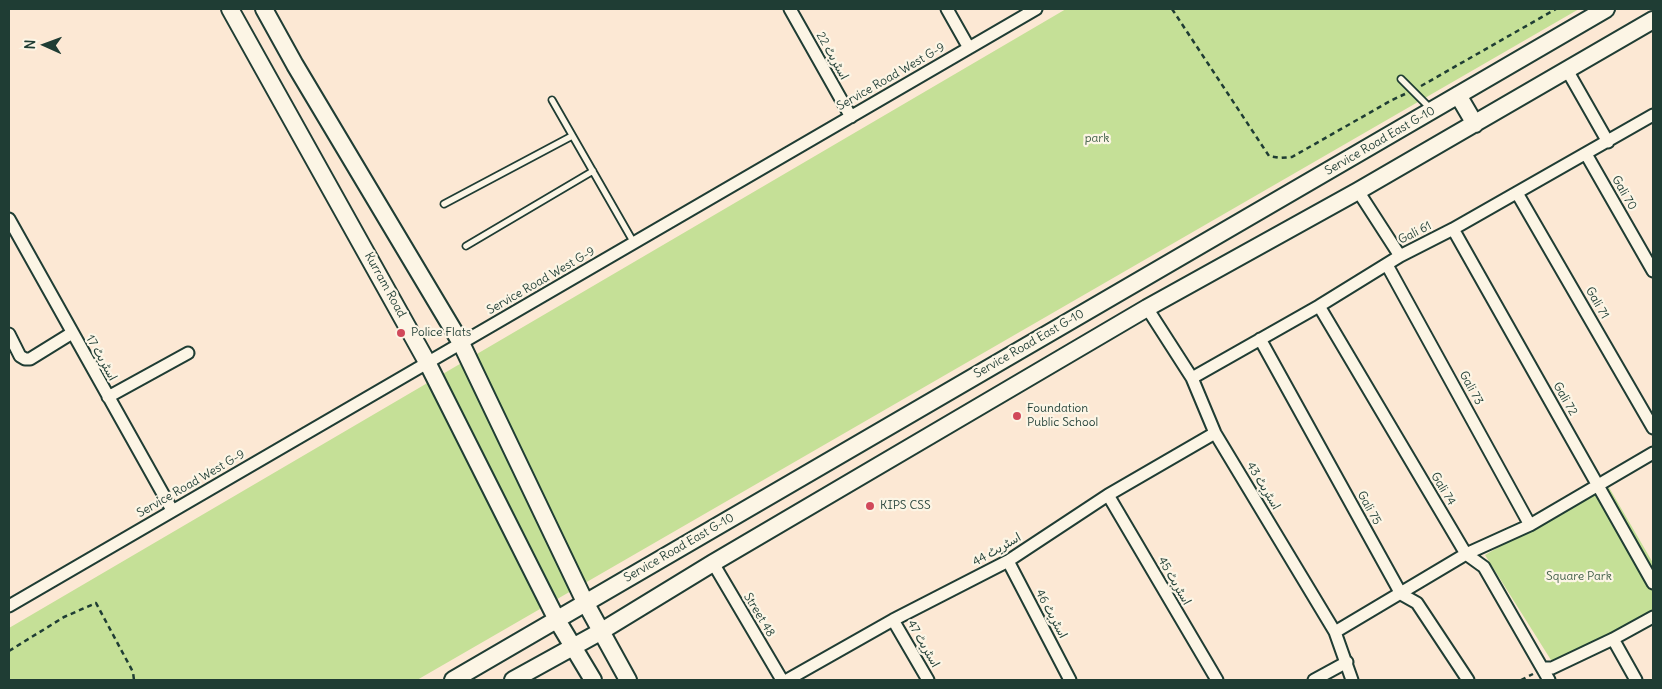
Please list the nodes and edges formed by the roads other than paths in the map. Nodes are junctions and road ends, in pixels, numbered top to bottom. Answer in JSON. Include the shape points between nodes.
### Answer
{"nodes":[{"id":1,"x":230,"y":9,"type":"edge"},
{"id":2,"x":264,"y":9,"type":"edge"},
{"id":3,"x":790,"y":9,"type":"edge"},
{"id":4,"x":947,"y":9,"type":"edge"},
{"id":5,"x":1036,"y":9,"type":"edge"},
{"id":6,"x":1606,"y":9,"type":"edge"},
{"id":7,"x":1653,"y":20,"type":"edge"},
{"id":8,"x":969,"y":48,"type":"junction"},
{"id":9,"x":1566,"y":70,"type":"junction"},
{"id":10,"x":1401,"y":79,"type":"dead end"},
{"id":11,"x":1458,"y":95,"type":"junction"},
{"id":12,"x":552,"y":100,"type":"dead end"},
{"id":13,"x":1432,"y":110,"type":"junction"},
{"id":14,"x":1653,"y":115,"type":"edge"},
{"id":15,"x":850,"y":116,"type":"junction"},
{"id":16,"x":1475,"y":124,"type":"junction"},
{"id":17,"x":572,"y":136,"type":"junction"},
{"id":18,"x":1608,"y":142,"type":"junction"},
{"id":19,"x":1586,"y":154,"type":"junction"},
{"id":20,"x":593,"y":171,"type":"junction"},
{"id":21,"x":1358,"y":191,"type":"junction"},
{"id":22,"x":1517,"y":193,"type":"junction"},
{"id":23,"x":444,"y":204,"type":"dead end"},
{"id":24,"x":9,"y":219,"type":"edge"},
{"id":25,"x":1453,"y":229,"type":"junction"},
{"id":26,"x":634,"y":243,"type":"junction"},
{"id":27,"x":466,"y":246,"type":"dead end"},
{"id":28,"x":1400,"y":256,"type":"junction"},
{"id":29,"x":1387,"y":265,"type":"junction"},
{"id":30,"x":1653,"y":272,"type":"edge"},
{"id":31,"x":1319,"y":306,"type":"junction"},
{"id":32,"x":1147,"y":308,"type":"junction"},
{"id":33,"x":72,"y":333,"type":"junction"},
{"id":34,"x":9,"y":334,"type":"edge"},
{"id":35,"x":1260,"y":339,"type":"junction"},
{"id":36,"x":461,"y":343,"type":"junction"},
{"id":37,"x":188,"y":353,"type":"dead end"},
{"id":38,"x":427,"y":362,"type":"junction"},
{"id":39,"x":1192,"y":378,"type":"junction"},
{"id":40,"x":108,"y":397,"type":"junction"},
{"id":41,"x":1653,"y":428,"type":"edge"},
{"id":42,"x":1215,"y":433,"type":"junction"},
{"id":43,"x":1653,"y":453,"type":"edge"},
{"id":44,"x":1598,"y":485,"type":"junction"},
{"id":45,"x":1108,"y":495,"type":"junction"},
{"id":46,"x":172,"y":510,"type":"junction"},
{"id":47,"x":1530,"y":525,"type":"junction"},
{"id":48,"x":1466,"y":554,"type":"junction"},
{"id":49,"x":1008,"y":561,"type":"junction"},
{"id":50,"x":713,"y":563,"type":"junction"},
{"id":51,"x":1653,"y":583,"type":"edge"},
{"id":52,"x":1402,"y":594,"type":"junction"},
{"id":53,"x":586,"y":602,"type":"junction"},
{"id":54,"x":9,"y":606,"type":"edge"},
{"id":55,"x":1653,"y":617,"type":"edge"},
{"id":56,"x":557,"y":620,"type":"junction"},
{"id":57,"x":894,"y":620,"type":"junction"},
{"id":58,"x":600,"y":632,"type":"junction"},
{"id":59,"x":1335,"y":632,"type":"junction"},
{"id":60,"x":1613,"y":639,"type":"junction"},
{"id":61,"x":573,"y":646,"type":"junction"},
{"id":62,"x":1347,"y":662,"type":"junction"},
{"id":63,"x":1543,"y":668,"type":"junction"},
{"id":64,"x":453,"y":680,"type":"edge"},
{"id":65,"x":513,"y":680,"type":"edge"},
{"id":66,"x":593,"y":680,"type":"edge"},
{"id":67,"x":628,"y":680,"type":"edge"},
{"id":68,"x":782,"y":680,"type":"edge"},
{"id":69,"x":787,"y":680,"type":"edge"},
{"id":70,"x":928,"y":680,"type":"edge"},
{"id":71,"x":1070,"y":680,"type":"edge"},
{"id":72,"x":1217,"y":680,"type":"edge"},
{"id":73,"x":1314,"y":680,"type":"edge"},
{"id":74,"x":1352,"y":680,"type":"edge"},
{"id":75,"x":1468,"y":680,"type":"edge"},
{"id":76,"x":1549,"y":680,"type":"edge"},
{"id":77,"x":1636,"y":680,"type":"edge"}],
"edges":[{"from":1,"to":38,"type":"main road","name":"Kurram Road"},
{"from":2,"to":36,"type":"main road"},
{"from":3,"to":15,"type":"street","name":"اسٹریٹ 22"},
{"from":4,"to":8,"type":"street"},
{"from":5,"to":8,"type":"street","name":"Service Road West G-9"},
{"from":6,"to":11,"type":"main road","name":"Service Road East G-10"},
{"from":7,"to":9,"type":"main road"},
{"from":8,"to":15,"type":"street","name":"Service Road West G-9"},
{"from":9,"to":16,"type":"main road"},
{"from":9,"to":18,"type":"street"},
{"from":10,"to":13,"type":"lane"},
{"from":11,"to":13,"type":"main road","name":"Service Road East G-10"},
{"from":11,"to":16,"type":"main road"},
{"from":12,"to":17,"type":"lane"},
{"from":13,"to":53,"type":"main road","name":"Service Road East G-10"},
{"from":14,"to":18,"type":"street","name":"Gali 61"},
{"from":15,"to":26,"type":"street","name":"Service Road West G-9"},
{"from":16,"to":21,"type":"main road"},
{"from":17,"to":20,"type":"lane"},
{"from":17,"to":23,"type":"lane"},
{"from":18,"to":19,"type":"street","name":"Gali 61"},
{"from":19,"to":22,"type":"street","name":"Gali 61"},
{"from":19,"to":30,"type":"street","name":"Gali 70"},
{"from":20,"to":26,"type":"lane"},
{"from":20,"to":27,"type":"lane"},
{"from":21,"to":28,"type":"street"},
{"from":21,"to":32,"type":"main road"},
{"from":22,"to":25,"type":"street","name":"Gali 61"},
{"from":22,"to":41,"type":"street","name":"Gali 71"},
{"from":24,"to":33,"type":"street","name":"اسٹریٹ 17"},
{"from":25,"to":28,"type":"street","name":"Gali 61"},
{"from":25,"to":44,"type":"street","name":"Gali 72"},
{"from":26,"to":36,"type":"street","name":"Service Road West G-9"},
{"from":28,"to":29,"type":"street","name":"Gali 61"},
{"from":29,"to":31,"type":"street","name":"Gali 61"},
{"from":29,"to":47,"type":"street","name":"Gali 73"},
{"from":31,"to":35,"type":"street","name":"Gali 61"},
{"from":31,"to":48,"type":"street","name":"Gali 74"},
{"from":32,"to":39,"type":"street","name":"اسٹریٹ 43"},
{"from":32,"to":50,"type":"main road"},
{"from":33,"to":34,"type":"street","via":[[30,359],[20,356]]},
{"from":33,"to":40,"type":"street","name":"اسٹریٹ 17"},
{"from":35,"to":39,"type":"street","name":"Gali 61"},
{"from":35,"to":52,"type":"street","name":"Gali 75"},
{"from":36,"to":38,"type":"street","name":"Service Road West G-9"},
{"from":36,"to":53,"type":"main road"},
{"from":37,"to":40,"type":"street"},
{"from":38,"to":46,"type":"street","name":"Service Road West G-9"},
{"from":38,"to":56,"type":"main road","name":"Kurram Road"},
{"from":39,"to":42,"type":"street","name":"اسٹریٹ 43"},
{"from":40,"to":46,"type":"street","name":"اسٹریٹ 17"},
{"from":42,"to":45,"type":"street","name":"اسٹریٹ 44"},
{"from":42,"to":59,"type":"street","name":"اسٹریٹ 43"},
{"from":43,"to":44,"type":"street"},
{"from":44,"to":47,"type":"street"},
{"from":44,"to":51,"type":"street","name":"Gali 72"},
{"from":45,"to":49,"type":"street","name":"اسٹریٹ 44"},
{"from":45,"to":72,"type":"street","name":"اسٹریٹ 45"},
{"from":46,"to":54,"type":"street","name":"Service Road West G-9"},
{"from":47,"to":48,"type":"street"},
{"from":48,"to":52,"type":"street"},
{"from":48,"to":63,"type":"street","name":"Gali 74","via":[[1484,567]]},
{"from":49,"to":57,"type":"street","name":"اسٹریٹ 44"},
{"from":49,"to":71,"type":"street","name":"اسٹریٹ 46"},
{"from":50,"to":58,"type":"main road"},
{"from":50,"to":68,"type":"street","name":"Street 48"},
{"from":52,"to":59,"type":"street"},
{"from":52,"to":75,"type":"street","name":"Gali 75","via":[[1417,603]]},
{"from":53,"to":56,"type":"main road","name":"Service Road East G-10"},
{"from":53,"to":58,"type":"main road"},
{"from":55,"to":60,"type":"street"},
{"from":56,"to":61,"type":"main road","name":"Kurram Road"},
{"from":56,"to":64,"type":"main road","name":"Service Road East G-10"},
{"from":57,"to":69,"type":"street","name":"اسٹریٹ 44"},
{"from":57,"to":70,"type":"street","name":"اسٹریٹ 47"},
{"from":58,"to":61,"type":"main road"},
{"from":58,"to":67,"type":"main road"},
{"from":59,"to":62,"type":"street","name":"اسٹریٹ 43"},
{"from":60,"to":63,"type":"street","via":[[1552,668]]},
{"from":60,"to":77,"type":"street"},
{"from":61,"to":65,"type":"main road"},
{"from":61,"to":66,"type":"main road","name":"Kurram Road"},
{"from":62,"to":73,"type":"street"},
{"from":62,"to":74,"type":"street","name":"اسٹریٹ 43"},
{"from":63,"to":76,"type":"street","name":"Gali 74"}]}
